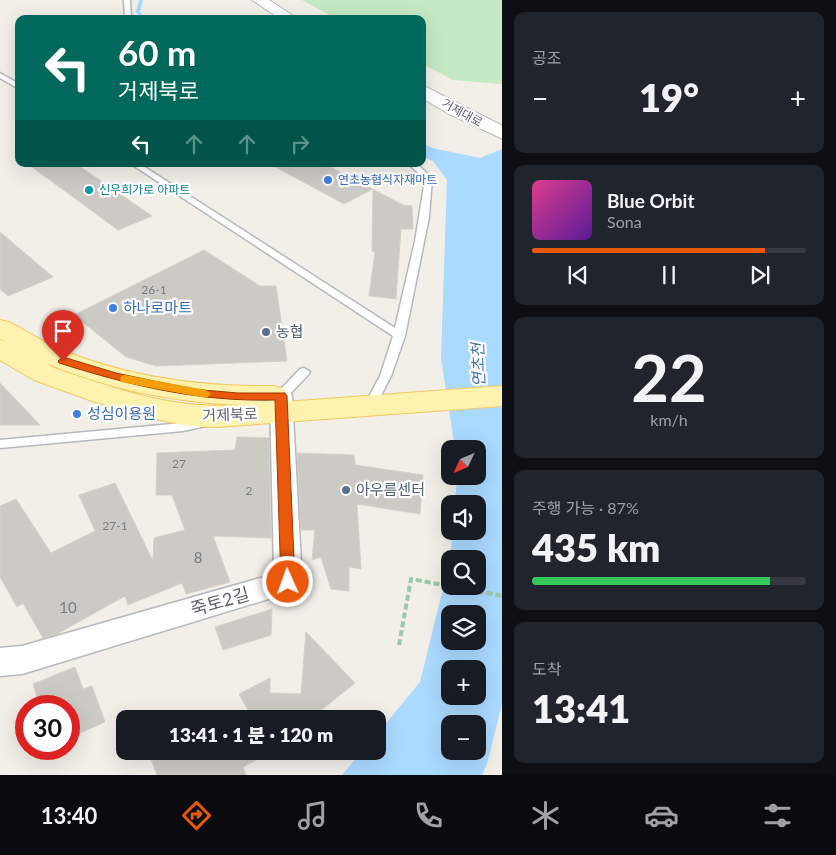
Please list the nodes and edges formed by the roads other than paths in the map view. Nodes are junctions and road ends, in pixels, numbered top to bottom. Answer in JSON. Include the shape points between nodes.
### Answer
{"nodes":[{"id":1,"x":127,"y":0,"type":"edge"},
{"id":2,"x":259,"y":0,"type":"edge"},
{"id":3,"x":277,"y":0,"type":"edge"},
{"id":4,"x":128,"y":15,"type":"edge"},
{"id":5,"x":284,"y":15,"type":"edge"},
{"id":6,"x":301,"y":15,"type":"edge"},
{"id":7,"x":0,"y":75,"type":"edge"},
{"id":8,"x":15,"y":84,"type":"edge"},
{"id":9,"x":426,"y":92,"type":"edge"},
{"id":10,"x":426,"y":105,"type":"edge"},
{"id":11,"x":497,"y":137,"type":"edge"},
{"id":12,"x":140,"y":167,"type":"edge"},
{"id":13,"x":416,"y":167,"type":"edge"},
{"id":14,"x":0,"y":328,"type":"edge"},
{"id":15,"x":400,"y":336,"type":"junction"},
{"id":16,"x":0,"y":349,"type":"edge"},
{"id":17,"x":304,"y":372,"type":"dead end"},
{"id":18,"x":502,"y":378,"type":"edge"},
{"id":19,"x":388,"y":395,"type":"junction"},
{"id":20,"x":502,"y":396,"type":"edge"},
{"id":21,"x":281,"y":404,"type":"junction"},
{"id":22,"x":215,"y":417,"type":"junction"},
{"id":23,"x":0,"y":444,"type":"edge"},
{"id":24,"x":0,"y":662,"type":"edge"}],
"edges":[{"from":1,"to":4,"type":"lane"},
{"from":2,"to":5,"type":"main road"},
{"from":3,"to":6,"type":"main road"},
{"from":7,"to":8,"type":"lane"},
{"from":9,"to":11,"type":"main road","name":"거제대로"},
{"from":10,"to":11,"type":"main road","name":"거제대로","via":[[444,116]]},
{"from":12,"to":15,"type":"lane"},
{"from":13,"to":15,"type":"lane","via":[[429,180],[426,211]]},
{"from":14,"to":21,"type":"main road","name":"거제북로","via":[[63,361],[115,377],[192,393]]},
{"from":15,"to":19,"type":"lane"},
{"from":16,"to":22,"type":"main road","name":"거제북로","via":[[44,374],[105,395],[164,411]]},
{"from":17,"to":21,"type":"lane"},
{"from":18,"to":19,"type":"main road","name":"거제북로"},
{"from":19,"to":20,"type":"main road","name":"거제북로"},
{"from":19,"to":21,"type":"main road","name":"거제북로"},
{"from":21,"to":22,"type":"main road","name":"거제북로"},
{"from":21,"to":24,"type":"street","name":"죽토2길","via":[[288,582],[22,660]]},
{"from":22,"to":23,"type":"lane","via":[[183,427]]}]}
